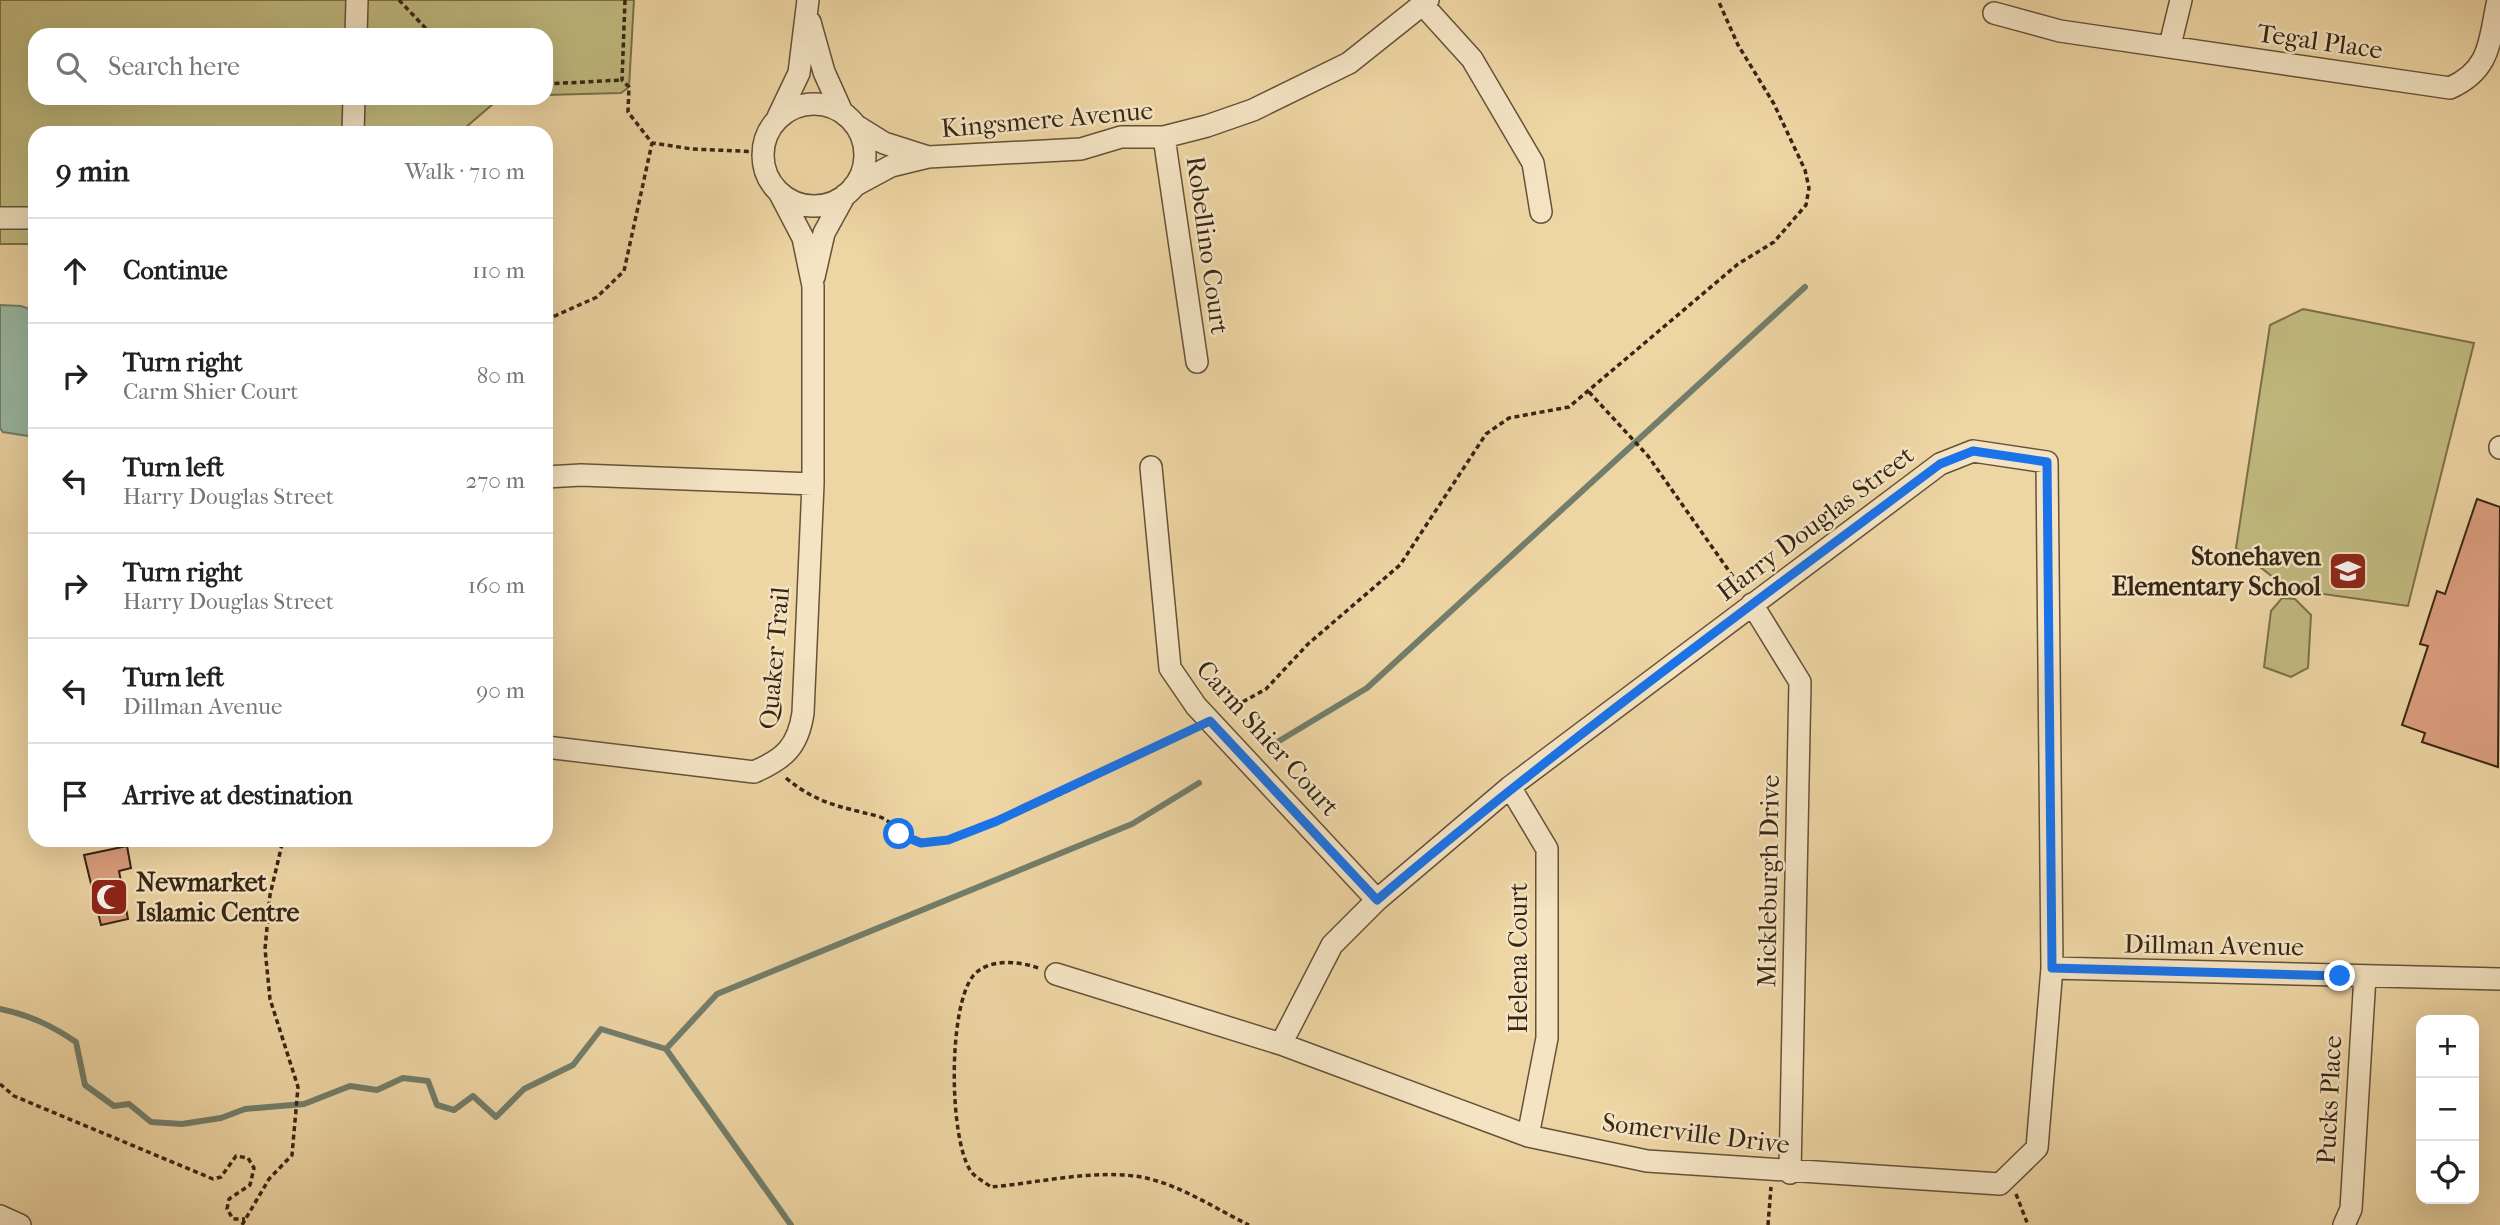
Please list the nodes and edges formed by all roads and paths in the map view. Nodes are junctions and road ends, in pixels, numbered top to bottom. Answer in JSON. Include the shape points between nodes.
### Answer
{"nodes":[{"id":1,"x":357,"y":0,"type":"edge"},
{"id":2,"x":399,"y":0,"type":"edge"},
{"id":3,"x":625,"y":0,"type":"edge"},
{"id":4,"x":1718,"y":0,"type":"edge"},
{"id":5,"x":2181,"y":0,"type":"edge"},
{"id":6,"x":2498,"y":0,"type":"edge"},
{"id":7,"x":1426,"y":2,"type":"edge"},
{"id":8,"x":808,"y":7,"type":"edge"},
{"id":9,"x":1994,"y":13,"type":"dead end"},
{"id":10,"x":356,"y":28,"type":"edge"},
{"id":11,"x":425,"y":28,"type":"edge"},
{"id":12,"x":2170,"y":45,"type":"junction"},
{"id":13,"x":622,"y":80,"type":"junction"},
{"id":14,"x":553,"y":84,"type":"edge"},
{"id":15,"x":354,"y":105,"type":"edge"},
{"id":16,"x":777,"y":119,"type":"junction"},
{"id":17,"x":849,"y":119,"type":"junction"},
{"id":18,"x":353,"y":126,"type":"edge"},
{"id":19,"x":1164,"y":137,"type":"junction"},
{"id":20,"x":652,"y":143,"type":"junction"},
{"id":21,"x":762,"y":152,"type":"junction"},
{"id":22,"x":928,"y":157,"type":"junction"},
{"id":23,"x":850,"y":190,"type":"junction"},
{"id":24,"x":780,"y":194,"type":"junction"},
{"id":25,"x":1541,"y":212,"type":"dead end"},
{"id":26,"x":0,"y":218,"type":"edge"},
{"id":27,"x":28,"y":218,"type":"edge"},
{"id":28,"x":813,"y":286,"type":"junction"},
{"id":29,"x":553,"y":317,"type":"edge"},
{"id":30,"x":1197,"y":362,"type":"dead end"},
{"id":31,"x":1589,"y":392,"type":"junction"},
{"id":32,"x":1151,"y":467,"type":"dead end"},
{"id":33,"x":553,"y":477,"type":"edge"},
{"id":34,"x":813,"y":484,"type":"junction"},
{"id":35,"x":1752,"y":604,"type":"junction"},
{"id":36,"x":1210,"y":721,"type":"junction"},
{"id":37,"x":553,"y":748,"type":"edge"},
{"id":38,"x":771,"y":765,"type":"junction"},
{"id":39,"x":1510,"y":787,"type":"junction"},
{"id":40,"x":282,"y":847,"type":"edge"},
{"id":41,"x":1377,"y":900,"type":"junction"},
{"id":42,"x":2052,"y":968,"type":"junction"},
{"id":43,"x":1056,"y":974,"type":"joint"},
{"id":44,"x":2365,"y":976,"type":"junction"},
{"id":45,"x":2500,"y":979,"type":"edge"},
{"id":46,"x":1281,"y":1044,"type":"junction"},
{"id":47,"x":0,"y":1084,"type":"edge"},
{"id":48,"x":1528,"y":1136,"type":"junction"},
{"id":49,"x":1781,"y":1172,"type":"junction"},
{"id":50,"x":2008,"y":1176,"type":"junction"},
{"id":51,"x":0,"y":1216,"type":"edge"},
{"id":52,"x":245,"y":1219,"type":"junction"},
{"id":53,"x":20,"y":1225,"type":"edge"},
{"id":54,"x":242,"y":1225,"type":"edge"},
{"id":55,"x":1249,"y":1225,"type":"edge"},
{"id":56,"x":1768,"y":1225,"type":"edge"},
{"id":57,"x":2028,"y":1225,"type":"edge"},
{"id":58,"x":2344,"y":1225,"type":"edge"}],
"edges":[{"from":1,"to":10,"type":"street"},
{"from":2,"to":11,"type":"path"},
{"from":3,"to":13,"type":"path"},
{"from":4,"to":31,"type":"path","via":[[1805,170],[1806,205],[1773,242],[1738,264]]},
{"from":5,"to":12,"type":"street"},
{"from":6,"to":12,"type":"street","name":"Tegal Place","via":[[2481,66],[2450,88]]},
{"from":7,"to":19,"type":"street","name":"Kingsmere Avenue","via":[[1349,63],[1253,110]]},
{"from":7,"to":25,"type":"street","via":[[1472,59],[1533,163]]},
{"from":8,"to":16,"type":"street","via":[[799,73]]},
{"from":8,"to":17,"type":"street","via":[[824,72]]},
{"from":9,"to":12,"type":"street","name":"Tegal Place","via":[[2060,31]]},
{"from":13,"to":14,"type":"path"},
{"from":13,"to":20,"type":"path","via":[[629,88],[628,112]]},
{"from":15,"to":18,"type":"street"},
{"from":16,"to":17,"type":"street","via":[[793,108],[811,104],[830,106]]},
{"from":16,"to":21,"type":"street"},
{"from":17,"to":22,"type":"street","name":"Kingsmere Avenue","via":[[884,143]]},
{"from":17,"to":23,"type":"street","via":[[865,153],[861,175]]},
{"from":19,"to":22,"type":"street","name":"Kingsmere Avenue","via":[[1121,137],[1081,149]]},
{"from":19,"to":30,"type":"street","name":"Robellino Court"},
{"from":20,"to":21,"type":"path"},
{"from":20,"to":29,"type":"path","via":[[624,271],[597,297]]},
{"from":21,"to":24,"type":"street","via":[[766,173]]},
{"from":22,"to":23,"type":"street","name":"Kingsmere Avenue","via":[[891,166]]},
{"from":23,"to":24,"type":"street","via":[[828,204],[810,206]]},
{"from":23,"to":28,"type":"street","name":"Quaker Trail","via":[[824,233]]},
{"from":24,"to":28,"type":"street","name":"Quaker Trail","via":[[803,237]]},
{"from":26,"to":27,"type":"street"},
{"from":28,"to":34,"type":"street","name":"Quaker Trail"},
{"from":31,"to":35,"type":"path","via":[[1648,456]]},
{"from":31,"to":36,"type":"path","via":[[1569,407],[1509,418],[1486,434],[1400,565],[1308,643],[1266,689]]},
{"from":32,"to":36,"type":"street","name":"Carm Shier Court","via":[[1170,668]]},
{"from":33,"to":34,"type":"street"},
{"from":34,"to":38,"type":"street","name":"Quaker Trail","via":[[801,731],[797,743]]},
{"from":35,"to":39,"type":"street","name":"Harry Douglas Street"},
{"from":35,"to":42,"type":"street","name":"Harry Douglas Street","via":[[1940,464],[1973,451],[2047,462]]},
{"from":35,"to":49,"type":"street","name":"Mickleburgh Drive","via":[[1800,682]]},
{"from":36,"to":38,"type":"path","via":[[997,821],[948,840],[921,843],[899,834],[882,817],[809,797]]},
{"from":36,"to":41,"type":"street","name":"Carm Shier Court"},
{"from":37,"to":38,"type":"street","name":"Quaker Trail","via":[[754,772]]},
{"from":39,"to":41,"type":"street","name":"Harry Douglas Street"},
{"from":39,"to":48,"type":"street","name":"Helena Court","via":[[1546,849],[1547,1038]]},
{"from":40,"to":52,"type":"path","via":[[270,895],[265,949],[270,999],[297,1090],[292,1155],[269,1179]]},
{"from":41,"to":46,"type":"street","name":"Harry Douglas Street","via":[[1332,945]]},
{"from":42,"to":44,"type":"street","name":"Dillman Avenue"},
{"from":42,"to":50,"type":"street","via":[[2037,1148]]},
{"from":43,"to":46,"type":"street","name":"Somerville Drive"},
{"from":43,"to":55,"type":"path","via":[[1023,962],[988,965],[973,976],[961,1006],[956,1044],[957,1130],[970,1171],[991,1187],[1140,1177],[1175,1187]]},
{"from":44,"to":45,"type":"street","name":"Dillman Avenue"},
{"from":44,"to":58,"type":"street","name":"Pucks Place","via":[[2351,1209]]},
{"from":46,"to":48,"type":"street","name":"Somerville Drive"},
{"from":47,"to":52,"type":"path","via":[[15,1096],[213,1179],[221,1177],[236,1156],[248,1158],[254,1168],[250,1185],[229,1199],[227,1209],[233,1219]]},
{"from":48,"to":49,"type":"street","name":"Somerville Drive","via":[[1647,1161]]},
{"from":49,"to":50,"type":"street","name":"Somerville Drive","via":[[2000,1184]]},
{"from":49,"to":56,"type":"path"},
{"from":50,"to":57,"type":"path"},
{"from":51,"to":53,"type":"street"},
{"from":52,"to":54,"type":"path"}]}
